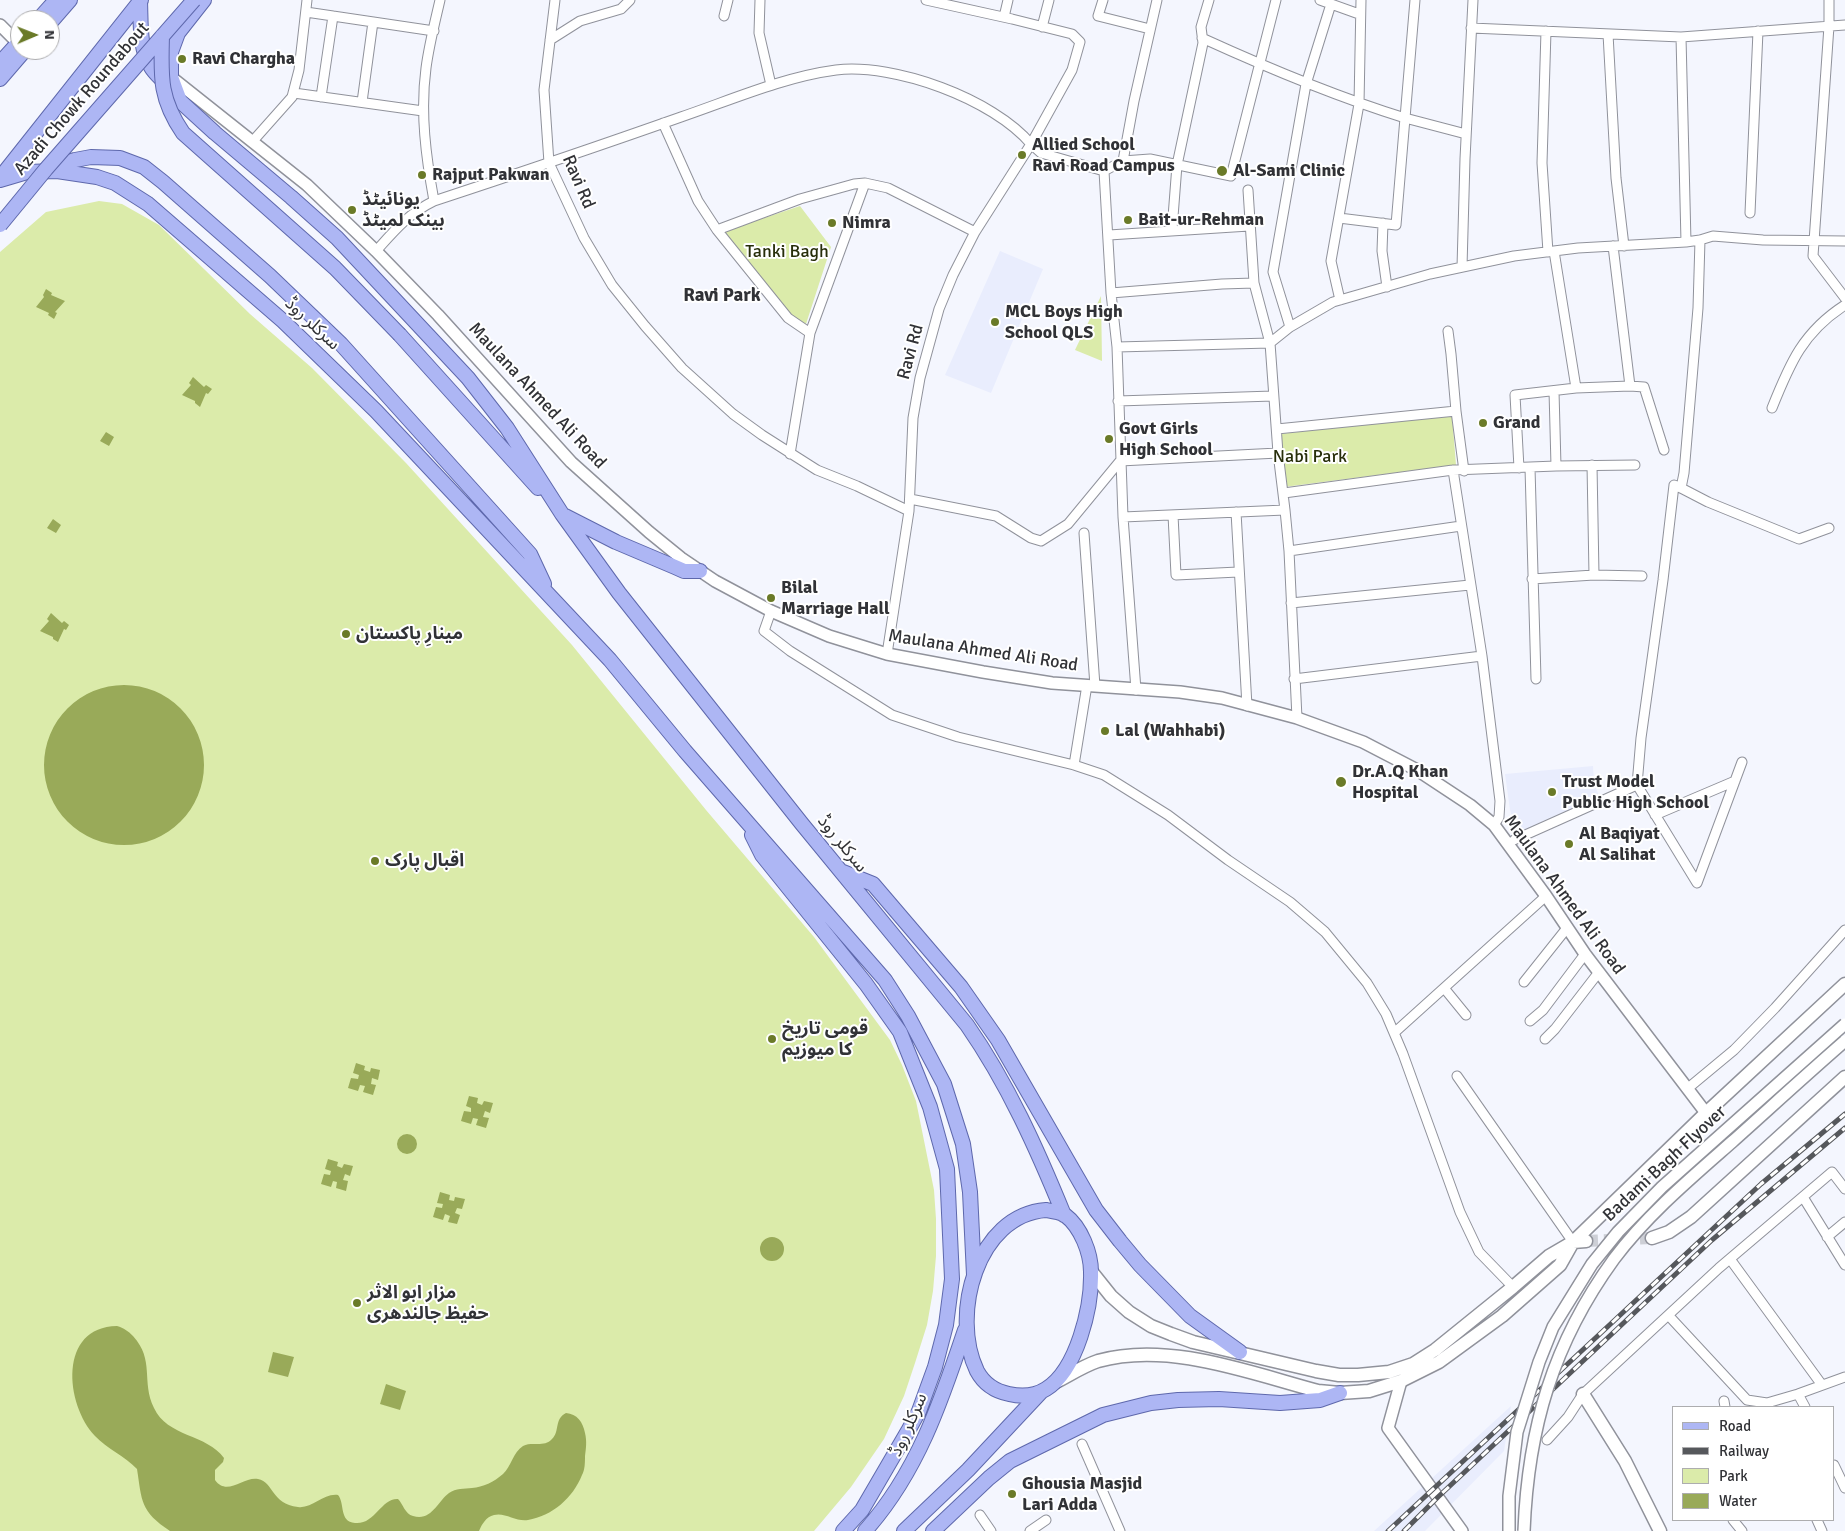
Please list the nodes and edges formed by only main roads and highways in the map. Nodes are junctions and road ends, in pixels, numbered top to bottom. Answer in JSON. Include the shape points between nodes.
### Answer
{"nodes":[{"id":1,"x":56,"y":0,"type":"edge"},
{"id":2,"x":70,"y":0,"type":"edge"},
{"id":3,"x":194,"y":0,"type":"edge"},
{"id":4,"x":204,"y":0,"type":"edge"},
{"id":5,"x":140,"y":1,"type":"edge"},
{"id":6,"x":47,"y":10,"type":"edge"},
{"id":7,"x":60,"y":12,"type":"edge"},
{"id":8,"x":162,"y":36,"type":"junction"},
{"id":9,"x":10,"y":54,"type":"edge"},
{"id":10,"x":12,"y":60,"type":"edge"},
{"id":11,"x":0,"y":63,"type":"edge"},
{"id":12,"x":0,"y":79,"type":"edge"},
{"id":13,"x":176,"y":94,"type":"junction"},
{"id":14,"x":46,"y":169,"type":"junction"},
{"id":15,"x":0,"y":179,"type":"edge"},
{"id":16,"x":0,"y":225,"type":"edge"},
{"id":17,"x":562,"y":514,"type":"junction"},
{"id":18,"x":700,"y":571,"type":"road end"},
{"id":19,"x":549,"y":595,"type":"junction"},
{"id":20,"x":743,"y":816,"type":"junction"},
{"id":21,"x":840,"y":871,"type":"junction"},
{"id":22,"x":1845,"y":984,"type":"edge"},
{"id":23,"x":1845,"y":1077,"type":"edge"},
{"id":24,"x":1064,"y":1215,"type":"junction"},
{"id":25,"x":1652,"y":1238,"type":"tunnel mouth"},
{"id":26,"x":1586,"y":1241,"type":"tunnel mouth"},
{"id":27,"x":1572,"y":1242,"type":"junction"},
{"id":28,"x":1091,"y":1271,"type":"junction"},
{"id":29,"x":974,"y":1275,"type":"junction"},
{"id":30,"x":966,"y":1324,"type":"junction"},
{"id":31,"x":1240,"y":1352,"type":"junction"},
{"id":32,"x":1054,"y":1383,"type":"junction"},
{"id":33,"x":1041,"y":1392,"type":"junction"},
{"id":34,"x":1340,"y":1393,"type":"junction"},
{"id":35,"x":1583,"y":1394,"type":"road end"},
{"id":36,"x":843,"y":1531,"type":"edge"},
{"id":37,"x":865,"y":1531,"type":"edge"},
{"id":38,"x":904,"y":1531,"type":"edge"},
{"id":39,"x":933,"y":1531,"type":"edge"},
{"id":40,"x":1660,"y":1531,"type":"edge"}],
"edges":[{"from":1,"to":6,"type":"main road"},
{"from":2,"to":7,"type":"main road"},
{"from":3,"to":8,"type":"main road","name":"Azadi Chowk Roundabout","bridge":true},
{"from":4,"to":13,"type":"main road","name":"سرکلر روڈ","via":[[178,33],[171,52],[171,77]]},
{"from":5,"to":13,"type":"main road","via":[[145,55],[152,69]]},
{"from":5,"to":15,"type":"main road"},
{"from":8,"to":14,"type":"main road","name":"Azadi Chowk Roundabout","bridge":true},
{"from":8,"to":17,"type":"main road","name":"سرکلر روڈ","bridge":true,"via":[[165,98],[183,133],[335,268]]},
{"from":9,"to":11,"type":"main road"},
{"from":10,"to":12,"type":"main road"},
{"from":13,"to":17,"type":"main road","name":"سرکلر روڈ","via":[[215,133],[337,238],[468,378],[507,428]]},
{"from":14,"to":16,"type":"main road","name":"Azadi Chowk Roundabout","bridge":true},
{"from":14,"to":19,"type":"main road","name":"سرکلر روڈ","via":[[91,157],[120,158],[144,167],[270,276],[334,337],[530,554]]},
{"from":15,"to":19,"type":"main road","name":"سرکلر روڈ","via":[[27,172],[57,171],[96,176],[115,183],[148,204],[283,321],[355,390]]},
{"from":17,"to":18,"type":"main road","via":[[616,542],[684,571]]},
{"from":17,"to":21,"type":"main road","name":"سرکلر روڈ","via":[[618,593]]},
{"from":19,"to":20,"type":"main road","name":"سرکلر روڈ","via":[[610,660]]},
{"from":20,"to":29,"type":"main road","name":"سرکلر روڈ","via":[[885,980],[944,1084],[963,1144],[970,1192]]},
{"from":20,"to":36,"type":"main road","via":[[762,854],[866,984],[900,1032],[930,1107],[947,1169],[952,1280],[946,1325],[935,1367],[908,1431],[862,1510]]},
{"from":21,"to":24,"type":"main road","name":"سرکلر روڈ","via":[[942,994],[989,1058],[1019,1114]]},
{"from":21,"to":31,"type":"main road","via":[[873,884],[961,987],[998,1040],[1096,1210],[1120,1240],[1190,1316]]},
{"from":22,"to":27,"type":"main road"},
{"from":23,"to":25,"type":"main road","via":[[1691,1217],[1669,1232]]},
{"from":24,"to":28,"type":"main road","via":[[1079,1231]]},
{"from":24,"to":29,"type":"main road","via":[[1046,1210],[1014,1219],[996,1234]]},
{"from":26,"to":27,"type":"main road"},
{"from":27,"to":31,"type":"main road","via":[[1549,1256],[1435,1350],[1413,1364],[1389,1372],[1339,1375]]},
{"from":27,"to":34,"type":"main road","via":[[1560,1265],[1502,1316],[1439,1362],[1401,1382],[1370,1391]]},
{"from":28,"to":31,"type":"main road","via":[[1111,1296],[1151,1326],[1193,1342]]},
{"from":28,"to":32,"type":"main road","via":[[1081,1334],[1071,1358]]},
{"from":29,"to":30,"type":"main road"},
{"from":30,"to":33,"type":"main road","via":[[974,1364],[988,1386],[1017,1396]]},
{"from":30,"to":37,"type":"main road","name":"سرکلر روڈ","via":[[940,1403],[907,1474]]},
{"from":32,"to":33,"type":"main road"},
{"from":32,"to":34,"type":"main road","via":[[1096,1362],[1150,1354],[1178,1356],[1318,1391]]},
{"from":33,"to":38,"type":"main road","via":[[968,1470]]},
{"from":34,"to":39,"type":"main road","via":[[1320,1400],[1280,1403],[1219,1398],[1178,1400],[1102,1415],[1010,1461]]},
{"from":35,"to":40,"type":"main road","via":[[1625,1461]]}]}
